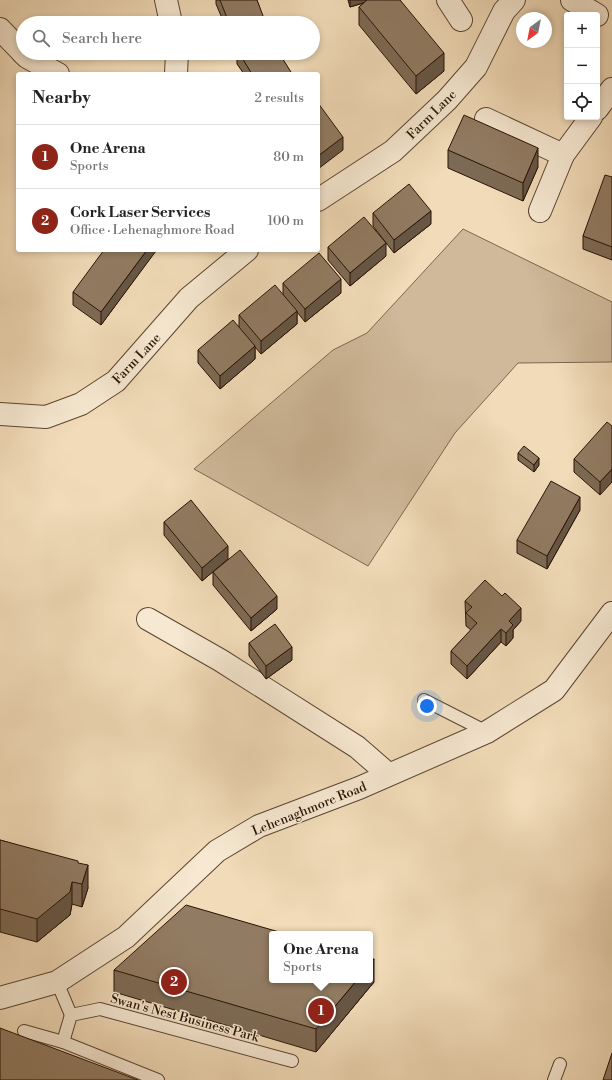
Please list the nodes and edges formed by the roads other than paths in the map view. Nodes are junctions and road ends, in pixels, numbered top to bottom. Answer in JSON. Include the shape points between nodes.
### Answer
{"nodes":[{"id":1,"x":166,"y":0,"type":"edge"},
{"id":2,"x":448,"y":0,"type":"edge"},
{"id":3,"x":514,"y":0,"type":"edge"},
{"id":4,"x":572,"y":0,"type":"edge"},
{"id":5,"x":592,"y":12,"type":"edge"},
{"id":6,"x":169,"y":16,"type":"edge"},
{"id":7,"x":600,"y":17,"type":"edge"},
{"id":8,"x":461,"y":20,"type":"dead end"},
{"id":9,"x":612,"y":24,"type":"edge"},
{"id":10,"x":0,"y":29,"type":"edge"},
{"id":11,"x":16,"y":46,"type":"edge"},
{"id":12,"x":32,"y":60,"type":"edge"},
{"id":13,"x":177,"y":60,"type":"edge"},
{"id":14,"x":54,"y":72,"type":"edge"},
{"id":15,"x":176,"y":72,"type":"edge"},
{"id":16,"x":612,"y":90,"type":"edge"},
{"id":17,"x":600,"y":106,"type":"edge"},
{"id":18,"x":486,"y":118,"type":"dead end"},
{"id":19,"x":589,"y":120,"type":"edge"},
{"id":20,"x":563,"y":155,"type":"junction"},
{"id":21,"x":320,"y":199,"type":"edge"},
{"id":22,"x":540,"y":211,"type":"dead end"},
{"id":23,"x":245,"y":252,"type":"edge"},
{"id":24,"x":0,"y":414,"type":"edge"},
{"id":25,"x":612,"y":613,"type":"edge"},
{"id":26,"x":148,"y":619,"type":"dead end"},
{"id":27,"x":424,"y":700,"type":"dead end"},
{"id":28,"x":487,"y":732,"type":"junction"},
{"id":29,"x":388,"y":774,"type":"junction"},
{"id":30,"x":57,"y":982,"type":"junction"},
{"id":31,"x":0,"y":998,"type":"edge"},
{"id":32,"x":71,"y":1015,"type":"junction"},
{"id":33,"x":24,"y":1031,"type":"dead end"},
{"id":34,"x":63,"y":1042,"type":"junction"},
{"id":35,"x":292,"y":1061,"type":"dead end"},
{"id":36,"x":560,"y":1064,"type":"dead end"},
{"id":37,"x":158,"y":1080,"type":"edge"},
{"id":38,"x":554,"y":1080,"type":"edge"}],
"edges":[{"from":1,"to":6,"type":"street"},
{"from":2,"to":8,"type":"street"},
{"from":3,"to":21,"type":"street","name":"Farm Lane","via":[[504,11],[476,67],[447,100],[393,151]]},
{"from":4,"to":5,"type":"street"},
{"from":7,"to":9,"type":"street"},
{"from":10,"to":11,"type":"street"},
{"from":12,"to":14,"type":"street"},
{"from":13,"to":15,"type":"street"},
{"from":16,"to":17,"type":"street"},
{"from":18,"to":20,"type":"street"},
{"from":19,"to":20,"type":"street"},
{"from":20,"to":22,"type":"street"},
{"from":23,"to":24,"type":"street","name":"Farm Lane","via":[[189,298],[116,381],[81,404],[46,416]]},
{"from":25,"to":28,"type":"street","name":"Lehenaghmore Road","via":[[554,690]]},
{"from":26,"to":29,"type":"street","via":[[220,660],[357,746]]},
{"from":27,"to":28,"type":"lane"},
{"from":28,"to":29,"type":"street","name":"Lehenaghmore Road"},
{"from":29,"to":30,"type":"street","name":"Lehenaghmore Road","via":[[359,788],[259,826],[217,851],[126,937]]},
{"from":30,"to":31,"type":"street","name":"Lehenaghmore Road"},
{"from":30,"to":32,"type":"lane"},
{"from":32,"to":34,"type":"lane"},
{"from":32,"to":35,"type":"lane","name":"Swan's Nest Business Park","via":[[100,1009]]},
{"from":33,"to":34,"type":"lane"},
{"from":34,"to":37,"type":"lane"},
{"from":36,"to":38,"type":"lane"}]}
